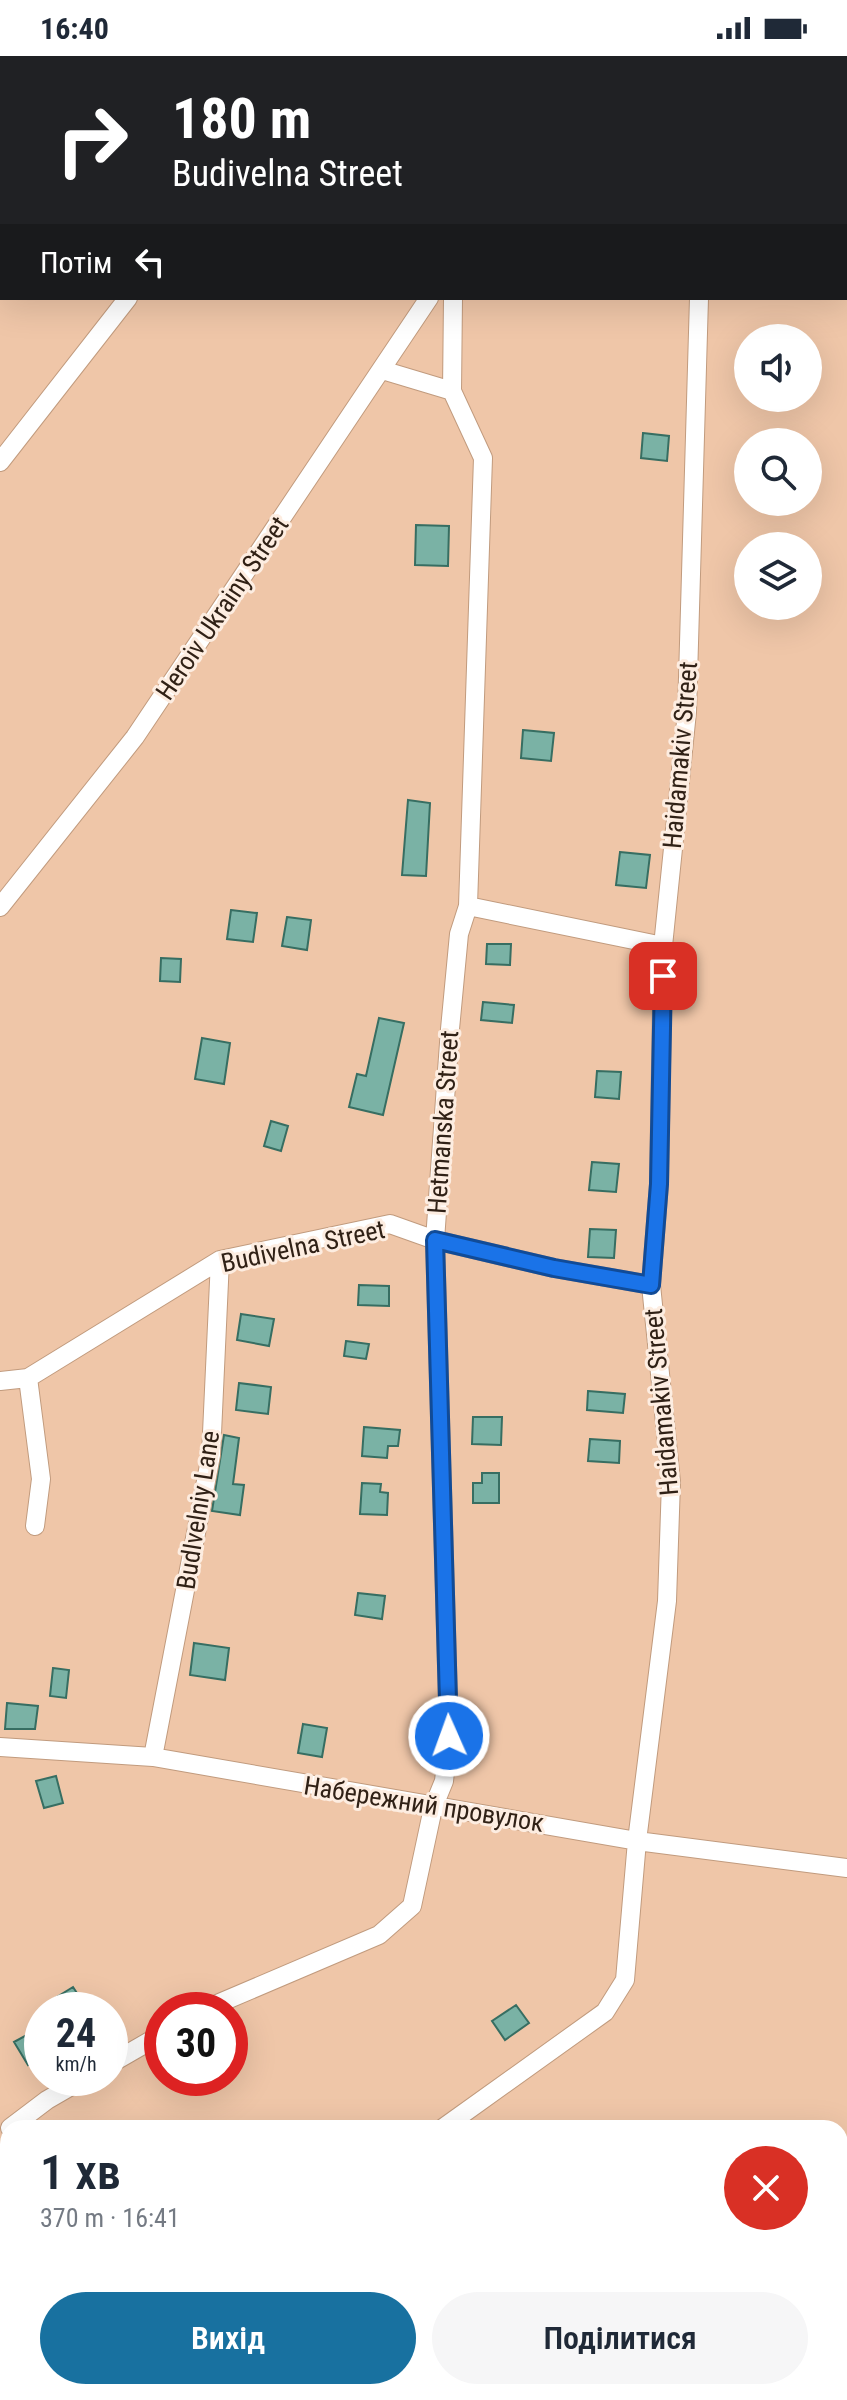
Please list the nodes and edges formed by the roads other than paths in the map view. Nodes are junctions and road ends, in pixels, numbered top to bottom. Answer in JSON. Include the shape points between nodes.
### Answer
{"nodes":[{"id":1,"x":126,"y":300,"type":"edge"},
{"id":2,"x":428,"y":300,"type":"edge"},
{"id":3,"x":453,"y":300,"type":"edge"},
{"id":4,"x":699,"y":300,"type":"edge"},
{"id":5,"x":382,"y":370,"type":"junction"},
{"id":6,"x":452,"y":391,"type":"junction"},
{"id":7,"x":0,"y":462,"type":"edge"},
{"id":8,"x":468,"y":906,"type":"junction"},
{"id":9,"x":0,"y":907,"type":"edge"},
{"id":10,"x":663,"y":946,"type":"junction"},
{"id":11,"x":435,"y":1240,"type":"junction"},
{"id":12,"x":220,"y":1260,"type":"junction"},
{"id":13,"x":651,"y":1285,"type":"junction"},
{"id":14,"x":28,"y":1378,"type":"junction"},
{"id":15,"x":0,"y":1381,"type":"edge"},
{"id":16,"x":35,"y":1526,"type":"dead end"},
{"id":17,"x":0,"y":1747,"type":"edge"},
{"id":18,"x":153,"y":1757,"type":"junction"},
{"id":19,"x":433,"y":1808,"type":"junction"},
{"id":20,"x":637,"y":1841,"type":"junction"},
{"id":21,"x":847,"y":1868,"type":"edge"},
{"id":22,"x":245,"y":1992,"type":"edge"},
{"id":23,"x":54,"y":2096,"type":"edge"},
{"id":24,"x":21,"y":2120,"type":"edge"},
{"id":25,"x":454,"y":2120,"type":"edge"}],
"edges":[{"from":1,"to":7,"type":"street"},
{"from":2,"to":5,"type":"street","name":"Heroiv Ukrainy Street"},
{"from":3,"to":6,"type":"street","name":"Hetmanska Street"},
{"from":4,"to":10,"type":"street","name":"Haidamakiv Street","via":[[687,712]]},
{"from":5,"to":6,"type":"street"},
{"from":5,"to":9,"type":"street","name":"Heroiv Ukrainy Street","via":[[135,737]]},
{"from":6,"to":8,"type":"street","name":"Hetmanska Street","via":[[483,458]]},
{"from":8,"to":10,"type":"street"},
{"from":8,"to":11,"type":"street","name":"Hetmanska Street","via":[[459,934]]},
{"from":10,"to":13,"type":"street","name":"Haidamakiv Street","via":[[659,1184]]},
{"from":11,"to":12,"type":"street","name":"Budivelna Street","via":[[390,1224]]},
{"from":11,"to":13,"type":"street","name":"Budivelna Street"},
{"from":11,"to":19,"type":"street","name":"Hetmanska Street","via":[[449,1736],[444,1781]]},
{"from":12,"to":14,"type":"street","name":"Budivelna Street"},
{"from":12,"to":18,"type":"street","name":"BudIvelniy Lane","via":[[211,1455]]},
{"from":13,"to":20,"type":"street","name":"Haidamakiv Street","via":[[671,1482],[667,1601]]},
{"from":14,"to":15,"type":"street","name":"Budivelna Street"},
{"from":14,"to":16,"type":"street","via":[[41,1479]]},
{"from":17,"to":18,"type":"street","name":"Набережний провулок"},
{"from":18,"to":19,"type":"street","name":"Набережний провулок"},
{"from":19,"to":20,"type":"street","name":"Набережний провулок","via":[[453,1806]]},
{"from":19,"to":22,"type":"street","name":"Hetmanska Street","via":[[412,1906],[379,1935]]},
{"from":20,"to":21,"type":"street","name":"Набережний провулок"},
{"from":20,"to":25,"type":"street","name":"Haidamakiv Street","via":[[625,1980],[605,2012]]},
{"from":23,"to":24,"type":"street"}]}
